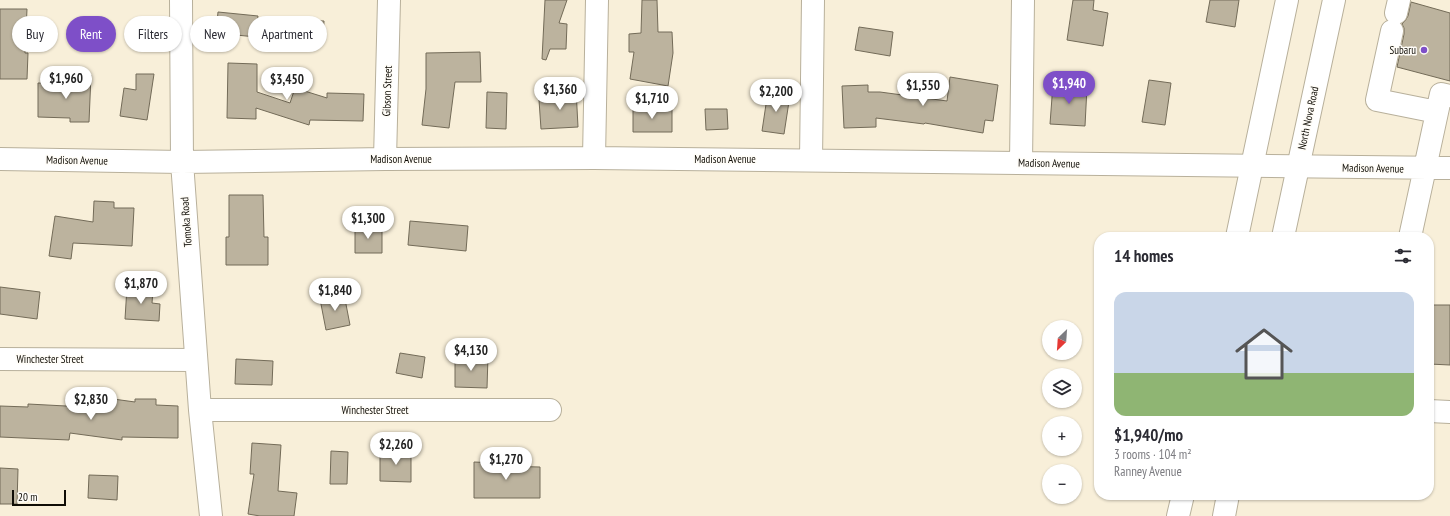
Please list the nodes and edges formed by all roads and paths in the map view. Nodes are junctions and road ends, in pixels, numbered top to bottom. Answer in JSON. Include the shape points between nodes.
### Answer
{"nodes":[{"id":1,"x":181,"y":0,"type":"edge"},
{"id":2,"x":389,"y":0,"type":"edge"},
{"id":3,"x":597,"y":0,"type":"edge"},
{"id":4,"x":813,"y":0,"type":"edge"},
{"id":5,"x":1023,"y":0,"type":"edge"},
{"id":6,"x":1287,"y":0,"type":"edge"},
{"id":7,"x":1334,"y":0,"type":"edge"},
{"id":8,"x":1396,"y":15,"type":"edge"},
{"id":9,"x":1443,"y":104,"type":"edge"},
{"id":10,"x":594,"y":158,"type":"junction"},
{"id":11,"x":0,"y":159,"type":"edge"},
{"id":12,"x":385,"y":159,"type":"junction"},
{"id":13,"x":811,"y":160,"type":"junction"},
{"id":14,"x":182,"y":162,"type":"junction"},
{"id":15,"x":1021,"y":163,"type":"junction"},
{"id":16,"x":1253,"y":166,"type":"junction"},
{"id":17,"x":1298,"y":167,"type":"junction"},
{"id":18,"x":1426,"y":168,"type":"junction"},
{"id":19,"x":1450,"y":168,"type":"edge"},
{"id":20,"x":1239,"y":232,"type":"edge"},
{"id":21,"x":1284,"y":232,"type":"edge"},
{"id":22,"x":1411,"y":232,"type":"edge"},
{"id":23,"x":0,"y":359,"type":"edge"},
{"id":24,"x":196,"y":360,"type":"junction"},
{"id":25,"x":200,"y":410,"type":"junction"},
{"id":26,"x":550,"y":410,"type":"dead end"},
{"id":27,"x":1434,"y":412,"type":"edge"},
{"id":28,"x":1450,"y":412,"type":"edge"},
{"id":29,"x":1182,"y":500,"type":"edge"},
{"id":30,"x":1227,"y":500,"type":"edge"},
{"id":31,"x":211,"y":516,"type":"edge"},
{"id":32,"x":1178,"y":516,"type":"edge"},
{"id":33,"x":1224,"y":516,"type":"edge"}],
"edges":[{"from":1,"to":14,"type":"street","name":"Tomoka Road"},
{"from":2,"to":12,"type":"street","name":"Gibson Street"},
{"from":3,"to":10,"type":"street"},
{"from":4,"to":13,"type":"street"},
{"from":5,"to":15,"type":"street"},
{"from":6,"to":16,"type":"street"},
{"from":7,"to":17,"type":"street","name":"North Nova Road"},
{"from":8,"to":9,"type":"street","via":[[1378,100]]},
{"from":9,"to":18,"type":"street"},
{"from":10,"to":12,"type":"street","name":"Madison Avenue"},
{"from":10,"to":13,"type":"street","name":"Madison Avenue"},
{"from":11,"to":14,"type":"street","name":"Madison Avenue"},
{"from":12,"to":14,"type":"street","name":"Madison Avenue"},
{"from":13,"to":15,"type":"street","name":"Madison Avenue"},
{"from":14,"to":24,"type":"street","name":"Tomoka Road"},
{"from":15,"to":16,"type":"street","name":"Madison Avenue"},
{"from":16,"to":17,"type":"street","name":"Madison Avenue"},
{"from":16,"to":20,"type":"street"},
{"from":17,"to":18,"type":"street","name":"Madison Avenue"},
{"from":17,"to":21,"type":"street","name":"North Nova Road"},
{"from":18,"to":19,"type":"street","name":"Madison Avenue"},
{"from":18,"to":22,"type":"street"},
{"from":23,"to":24,"type":"street","name":"Winchester Street"},
{"from":24,"to":25,"type":"street","name":"Tomoka Road"},
{"from":25,"to":26,"type":"street","name":"Winchester Street"},
{"from":25,"to":31,"type":"street","name":"Tomoka Road"},
{"from":27,"to":28,"type":"street"},
{"from":29,"to":32,"type":"street"},
{"from":30,"to":33,"type":"street"}]}
